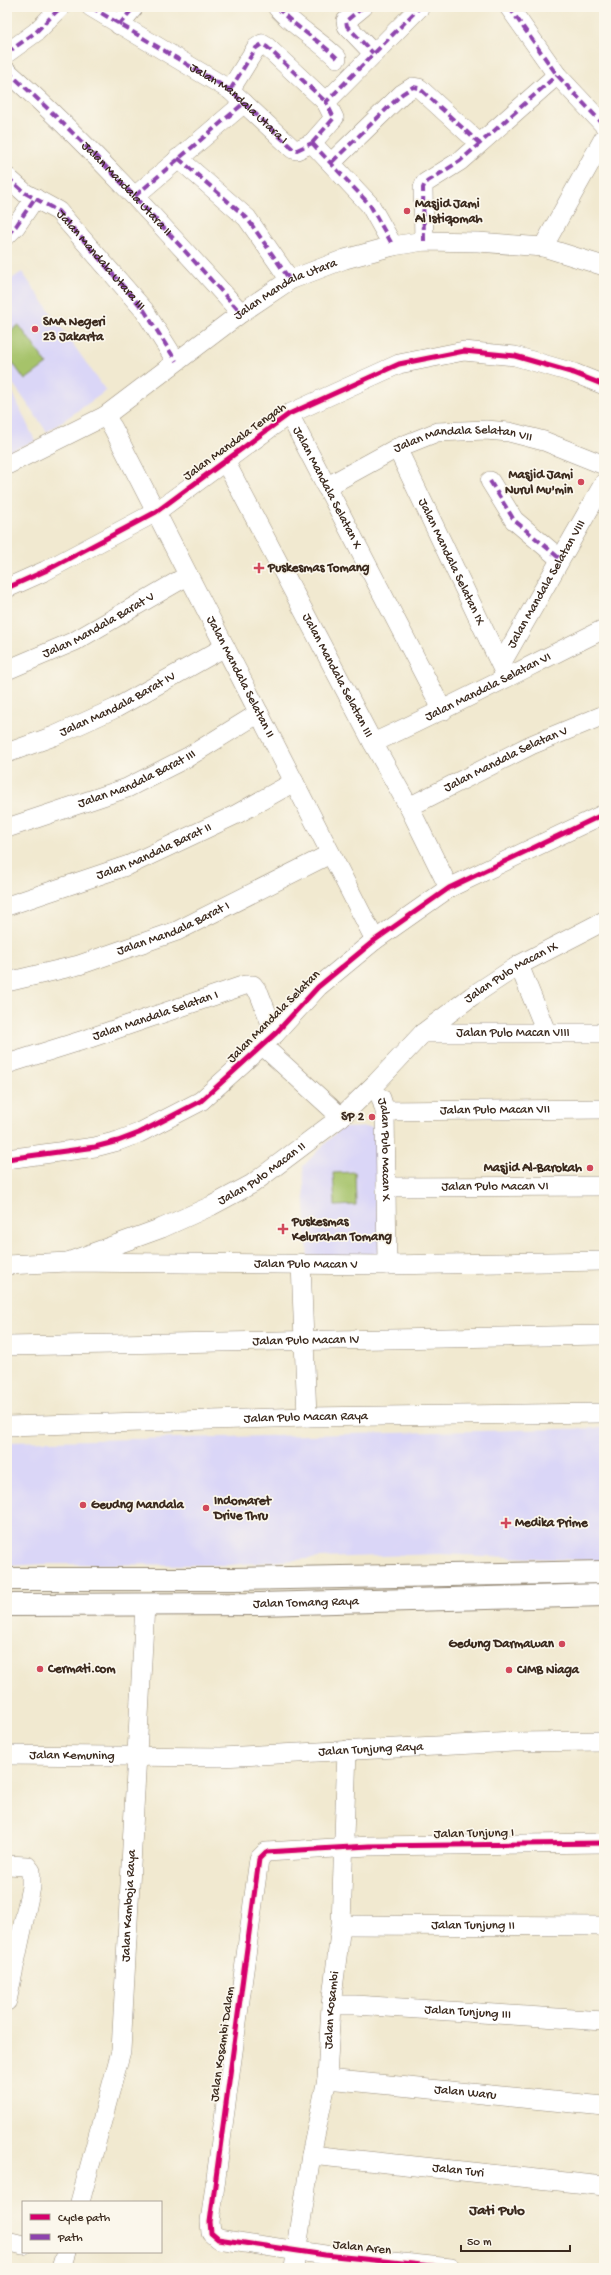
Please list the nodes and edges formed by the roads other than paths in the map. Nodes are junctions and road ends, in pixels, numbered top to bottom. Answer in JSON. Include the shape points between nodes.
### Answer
{"nodes":[{"id":1,"x":61,"y":7,"type":"edge"},
{"id":2,"x":91,"y":7,"type":"edge"},
{"id":3,"x":134,"y":7,"type":"edge"},
{"id":4,"x":277,"y":7,"type":"edge"},
{"id":5,"x":363,"y":7,"type":"edge"},
{"id":6,"x":420,"y":7,"type":"edge"},
{"id":7,"x":509,"y":7,"type":"edge"},
{"id":8,"x":119,"y":25,"type":"junction"},
{"id":9,"x":7,"y":53,"type":"edge"},
{"id":10,"x":373,"y":53,"type":"junction"},
{"id":11,"x":337,"y":58,"type":"dead end"},
{"id":12,"x":7,"y":71,"type":"edge"},
{"id":13,"x":557,"y":75,"type":"junction"},
{"id":14,"x":230,"y":90,"type":"junction"},
{"id":15,"x":244,"y":102,"type":"junction"},
{"id":16,"x":326,"y":102,"type":"junction"},
{"id":17,"x":603,"y":137,"type":"edge"},
{"id":18,"x":479,"y":142,"type":"junction"},
{"id":19,"x":312,"y":143,"type":"junction"},
{"id":20,"x":178,"y":158,"type":"junction"},
{"id":21,"x":332,"y":162,"type":"junction"},
{"id":22,"x":7,"y":177,"type":"edge"},
{"id":23,"x":135,"y":196,"type":"junction"},
{"id":24,"x":35,"y":198,"type":"junction"},
{"id":25,"x":7,"y":234,"type":"edge"},
{"id":26,"x":424,"y":242,"type":"junction"},
{"id":27,"x":392,"y":246,"type":"junction"},
{"id":28,"x":543,"y":247,"type":"junction"},
{"id":29,"x":604,"y":266,"type":"edge"},
{"id":30,"x":290,"y":280,"type":"junction"},
{"id":31,"x":241,"y":313,"type":"junction"},
{"id":32,"x":176,"y":361,"type":"junction"},
{"id":33,"x":604,"y":385,"type":"edge"},
{"id":34,"x":289,"y":414,"type":"junction"},
{"id":35,"x":105,"y":416,"type":"junction"},
{"id":36,"x":396,"y":448,"type":"junction"},
{"id":37,"x":226,"y":462,"type":"junction"},
{"id":38,"x":7,"y":465,"type":"edge"},
{"id":39,"x":604,"y":465,"type":"edge"},
{"id":40,"x":490,"y":481,"type":"dead end"},
{"id":41,"x":604,"y":483,"type":"edge"},
{"id":42,"x":326,"y":487,"type":"junction"},
{"id":43,"x":156,"y":512,"type":"junction"},
{"id":44,"x":560,"y":558,"type":"junction"},
{"id":45,"x":187,"y":576,"type":"junction"},
{"id":46,"x":7,"y":588,"type":"edge"},
{"id":47,"x":604,"y":629,"type":"edge"},
{"id":48,"x":225,"y":647,"type":"junction"},
{"id":49,"x":7,"y":670,"type":"edge"},
{"id":50,"x":504,"y":670,"type":"junction"},
{"id":51,"x":443,"y":711,"type":"junction"},
{"id":52,"x":259,"y":713,"type":"junction"},
{"id":53,"x":604,"y":715,"type":"edge"},
{"id":54,"x":373,"y":743,"type":"junction"},
{"id":55,"x":7,"y":753,"type":"edge"},
{"id":56,"x":294,"y":782,"type":"junction"},
{"id":57,"x":409,"y":807,"type":"junction"},
{"id":58,"x":604,"y":814,"type":"edge"},
{"id":59,"x":7,"y":828,"type":"edge"},
{"id":60,"x":330,"y":854,"type":"junction"},
{"id":61,"x":449,"y":888,"type":"junction"},
{"id":62,"x":7,"y":906,"type":"edge"},
{"id":63,"x":604,"y":921,"type":"edge"},
{"id":64,"x":375,"y":940,"type":"junction"},
{"id":65,"x":518,"y":965,"type":"junction"},
{"id":66,"x":7,"y":982,"type":"edge"},
{"id":67,"x":604,"y":1022,"type":"edge"},
{"id":68,"x":423,"y":1033,"type":"junction"},
{"id":69,"x":604,"y":1033,"type":"edge"},
{"id":70,"x":547,"y":1034,"type":"junction"},
{"id":71,"x":577,"y":1034,"type":"junction"},
{"id":72,"x":269,"y":1040,"type":"junction"},
{"id":73,"x":7,"y":1064,"type":"edge"},
{"id":74,"x":376,"y":1084,"type":"junction"},
{"id":75,"x":604,"y":1109,"type":"edge"},
{"id":76,"x":385,"y":1111,"type":"junction"},
{"id":77,"x":341,"y":1117,"type":"junction"},
{"id":78,"x":7,"y":1159,"type":"edge"},
{"id":79,"x":604,"y":1186,"type":"edge"},
{"id":80,"x":386,"y":1188,"type":"junction"},
{"id":81,"x":604,"y":1261,"type":"edge"},
{"id":82,"x":68,"y":1262,"type":"junction"},
{"id":83,"x":301,"y":1263,"type":"junction"},
{"id":84,"x":7,"y":1265,"type":"edge"},
{"id":85,"x":387,"y":1265,"type":"junction"},
{"id":86,"x":604,"y":1335,"type":"edge"},
{"id":87,"x":304,"y":1341,"type":"junction"},
{"id":88,"x":7,"y":1346,"type":"edge"},
{"id":89,"x":604,"y":1413,"type":"edge"},
{"id":90,"x":308,"y":1417,"type":"junction"},
{"id":91,"x":7,"y":1426,"type":"edge"},
{"id":92,"x":604,"y":1572,"type":"edge"},
{"id":93,"x":7,"y":1578,"type":"edge"},
{"id":94,"x":604,"y":1595,"type":"edge"},
{"id":95,"x":7,"y":1605,"type":"edge"},
{"id":96,"x":145,"y":1605,"type":"junction"},
{"id":97,"x":604,"y":1741,"type":"edge"},
{"id":98,"x":347,"y":1750,"type":"junction"},
{"id":99,"x":7,"y":1755,"type":"edge"},
{"id":100,"x":138,"y":1757,"type":"junction"},
{"id":101,"x":604,"y":1843,"type":"edge"},
{"id":102,"x":345,"y":1848,"type":"junction"},
{"id":103,"x":13,"y":1865,"type":"edge"},
{"id":104,"x":341,"y":1925,"type":"junction"},
{"id":105,"x":604,"y":1926,"type":"edge"},
{"id":106,"x":7,"y":2001,"type":"edge"},
{"id":107,"x":331,"y":2006,"type":"junction"},
{"id":108,"x":604,"y":2021,"type":"edge"},
{"id":109,"x":327,"y":2079,"type":"junction"},
{"id":110,"x":604,"y":2106,"type":"edge"},
{"id":111,"x":311,"y":2155,"type":"junction"},
{"id":112,"x":604,"y":2186,"type":"edge"},
{"id":113,"x":80,"y":2201,"type":"edge"},
{"id":114,"x":7,"y":2241,"type":"edge"},
{"id":115,"x":22,"y":2245,"type":"edge"},
{"id":116,"x":295,"y":2259,"type":"edge"},
{"id":117,"x":451,"y":2268,"type":"edge"}],
"edges":[{"from":1,"to":9,"type":"street","via":[[36,32]]},
{"from":2,"to":8,"type":"street","name":"Jalan Mandala Utara I"},
{"from":3,"to":8,"type":"street"},
{"from":4,"to":11,"type":"street","via":[[284,16]]},
{"from":5,"to":10,"type":"street","via":[[346,21]]},
{"from":6,"to":10,"type":"street"},
{"from":7,"to":13,"type":"street"},
{"from":8,"to":14,"type":"street","name":"Jalan Mandala Utara I"},
{"from":10,"to":16,"type":"street"},
{"from":12,"to":23,"type":"street","name":"Jalan Mandala Utara II"},
{"from":13,"to":17,"type":"street"},
{"from":13,"to":18,"type":"street"},
{"from":14,"to":15,"type":"street","name":"Jalan Mandala Utara I"},
{"from":14,"to":16,"type":"street","via":[[256,48],[262,44]]},
{"from":15,"to":19,"type":"street","name":"Jalan Mandala Utara I","via":[[293,149],[297,150]]},
{"from":15,"to":20,"type":"street"},
{"from":16,"to":19,"type":"street","via":[[334,118]]},
{"from":17,"to":28,"type":"street"},
{"from":18,"to":21,"type":"street","via":[[419,88],[413,87],[402,94]]},
{"from":18,"to":26,"type":"street","via":[[460,161],[425,183]]},
{"from":19,"to":21,"type":"street"},
{"from":20,"to":23,"type":"street"},
{"from":20,"to":30,"type":"street","via":[[247,218]]},
{"from":21,"to":27,"type":"street","via":[[370,205]]},
{"from":22,"to":24,"type":"street","name":"Jalan Mandala Utara III"},
{"from":23,"to":31,"type":"street","name":"Jalan Mandala Utara II"},
{"from":24,"to":25,"type":"street","via":[[16,226]]},
{"from":24,"to":32,"type":"street","name":"Jalan Mandala Utara III","via":[[58,211],[114,274],[144,310]]},
{"from":26,"to":27,"type":"street","name":"Jalan Mandala Utara"},
{"from":26,"to":28,"type":"street","name":"Jalan Mandala Utara","via":[[478,242]]},
{"from":27,"to":30,"type":"street","name":"Jalan Mandala Utara","via":[[345,259]]},
{"from":28,"to":29,"type":"street","name":"Jalan Mandala Utara"},
{"from":30,"to":31,"type":"street","name":"Jalan Mandala Utara"},
{"from":31,"to":32,"type":"street","name":"Jalan Mandala Utara"},
{"from":32,"to":35,"type":"street","name":"Jalan Mandala Utara"},
{"from":33,"to":34,"type":"street","name":"Jalan Mandala Tengah","via":[[574,373],[515,356],[464,351],[399,364]]},
{"from":34,"to":37,"type":"street","name":"Jalan Mandala Tengah"},
{"from":34,"to":42,"type":"street","name":"Jalan Mandala Selatan X"},
{"from":35,"to":38,"type":"street","name":"Jalan Mandala Utara"},
{"from":35,"to":43,"type":"street","name":"Jalan Mandala Selatan II"},
{"from":36,"to":39,"type":"street","name":"Jalan Mandala Selatan VII","via":[[437,432],[486,430],[509,432],[544,441]]},
{"from":36,"to":42,"type":"street","name":"Jalan Mandala Selatan VII"},
{"from":36,"to":50,"type":"street","name":"Jalan Mandala Selatan IX"},
{"from":37,"to":43,"type":"street","name":"Jalan Mandala Tengah"},
{"from":37,"to":54,"type":"street","name":"Jalan Mandala Selatan III"},
{"from":40,"to":44,"type":"street","via":[[514,520]]},
{"from":41,"to":44,"type":"street","name":"Jalan Mandala Selatan VIII"},
{"from":42,"to":51,"type":"street","name":"Jalan Mandala Selatan X"},
{"from":43,"to":45,"type":"street","name":"Jalan Mandala Selatan II"},
{"from":43,"to":46,"type":"street","name":"Jalan Mandala Tengah","via":[[45,571]]},
{"from":44,"to":50,"type":"street","name":"Jalan Mandala Selatan VIII"},
{"from":45,"to":48,"type":"street","name":"Jalan Mandala Selatan II"},
{"from":45,"to":49,"type":"street","name":"Jalan Mandala Barat V","via":[[75,641]]},
{"from":47,"to":50,"type":"street","name":"Jalan Mandala Selatan VI"},
{"from":48,"to":52,"type":"street","name":"Jalan Mandala Selatan II"},
{"from":48,"to":55,"type":"street","name":"Jalan Mandala Barat IV","via":[[116,708],[54,736]]},
{"from":50,"to":51,"type":"street","name":"Jalan Mandala Selatan VI"},
{"from":51,"to":54,"type":"street","name":"Jalan Mandala Selatan VI"},
{"from":52,"to":56,"type":"street","name":"Jalan Mandala Selatan II"},
{"from":52,"to":59,"type":"street","name":"Jalan Mandala Barat III","via":[[188,757],[127,788]]},
{"from":53,"to":57,"type":"street","name":"Jalan Mandala Selatan V","via":[[531,745]]},
{"from":54,"to":57,"type":"street","name":"Jalan Mandala Selatan III"},
{"from":56,"to":60,"type":"street","name":"Jalan Mandala Selatan II"},
{"from":56,"to":62,"type":"street","name":"Jalan Mandala Barat II","via":[[237,814],[128,865]]},
{"from":57,"to":61,"type":"street","name":"Jalan Mandala Selatan III"},
{"from":58,"to":61,"type":"street","name":"Jalan Mandala Selatan"},
{"from":60,"to":64,"type":"street","name":"Jalan Mandala Selatan II"},
{"from":60,"to":66,"type":"street","name":"Jalan Mandala Barat I","via":[[177,931],[78,966]]},
{"from":61,"to":64,"type":"street","name":"Jalan Mandala Selatan"},
{"from":63,"to":65,"type":"street","name":"Jalan Pulo Macan IX"},
{"from":64,"to":72,"type":"street","name":"Jalan Mandala Selatan","via":[[318,987]]},
{"from":65,"to":68,"type":"street","name":"Jalan Pulo Macan IX"},
{"from":65,"to":70,"type":"street"},
{"from":67,"to":71,"type":"street"},
{"from":68,"to":70,"type":"street","name":"Jalan Pulo Macan VIII"},
{"from":68,"to":74,"type":"street","name":"Jalan Pulo Macan II"},
{"from":69,"to":71,"type":"street","name":"Jalan Pulo Macan VIII"},
{"from":70,"to":71,"type":"street","name":"Jalan Pulo Macan VIII"},
{"from":72,"to":73,"type":"street","name":"Jalan Mandala Selatan I","via":[[259,993],[253,985],[245,984]]},
{"from":72,"to":77,"type":"street"},
{"from":72,"to":78,"type":"street","name":"Jalan Mandala Selatan","via":[[202,1101],[140,1133],[95,1147]]},
{"from":74,"to":76,"type":"street","name":"Jalan Pulo Macan X"},
{"from":74,"to":77,"type":"street","name":"Jalan Pulo Macan II"},
{"from":75,"to":76,"type":"street","name":"Jalan Pulo Macan VII"},
{"from":76,"to":80,"type":"street","name":"Jalan Pulo Macan X"},
{"from":77,"to":82,"type":"street","name":"Jalan Pulo Macan II","via":[[252,1184],[211,1206],[162,1228]]},
{"from":79,"to":80,"type":"street","name":"Jalan Pulo Macan VI"},
{"from":80,"to":85,"type":"street","name":"Jalan Pulo Macan X"},
{"from":81,"to":85,"type":"street","name":"Jalan Pulo Macan V"},
{"from":82,"to":83,"type":"street","name":"Jalan Pulo Macan V"},
{"from":82,"to":84,"type":"street","name":"Jalan Pulo Macan V"},
{"from":83,"to":85,"type":"street","name":"Jalan Pulo Macan V"},
{"from":83,"to":87,"type":"street"},
{"from":86,"to":87,"type":"street","name":"Jalan Pulo Macan IV"},
{"from":87,"to":88,"type":"street","name":"Jalan Pulo Macan IV"},
{"from":87,"to":90,"type":"street"},
{"from":89,"to":90,"type":"street","name":"Jalan Pulo Macan Raya"},
{"from":90,"to":91,"type":"street","name":"Jalan Pulo Macan Raya"},
{"from":92,"to":93,"type":"main road","name":"Jalan Tomang Raya","via":[[234,1579]]},
{"from":94,"to":96,"type":"main road","name":"Jalan Tomang Raya"},
{"from":95,"to":96,"type":"main road","name":"Jalan Tomang Raya"},
{"from":96,"to":100,"type":"street","name":"Jalan Kamboja Raya"},
{"from":97,"to":98,"type":"street","name":"Jalan Tunjung Raya"},
{"from":98,"to":100,"type":"street","name":"Jalan Tunjung Raya","via":[[221,1757]]},
{"from":98,"to":102,"type":"street","name":"Jalan Kosambi"},
{"from":99,"to":100,"type":"street","name":"Jalan Kemuning"},
{"from":100,"to":113,"type":"street","name":"Jalan Kamboja Raya","via":[[121,2051]]},
{"from":101,"to":102,"type":"street","name":"Jalan Tunjung I"},
{"from":102,"to":104,"type":"street","name":"Jalan Kosambi"},
{"from":102,"to":116,"type":"street","name":"Jalan Kosambi Dalam","via":[[266,1852],[259,1859],[210,2222],[211,2234],[218,2239]]},
{"from":103,"to":106,"type":"street","via":[[27,1866],[31,1871],[31,1887]]},
{"from":104,"to":105,"type":"street","name":"Jalan Tunjung II"},
{"from":104,"to":107,"type":"street","name":"Jalan Kosambi"},
{"from":107,"to":108,"type":"street","name":"Jalan Tunjung III","via":[[355,2005]]},
{"from":107,"to":109,"type":"street","name":"Jalan Kosambi"},
{"from":109,"to":110,"type":"street","name":"Jalan Waru"},
{"from":109,"to":111,"type":"street","name":"Jalan Kosambi"},
{"from":111,"to":112,"type":"street","name":"Jalan Turi"},
{"from":111,"to":116,"type":"street","name":"Jalan Kosambi"},
{"from":114,"to":115,"type":"street"},
{"from":116,"to":117,"type":"street","name":"Jalan Aren","via":[[324,2255]]}]}
